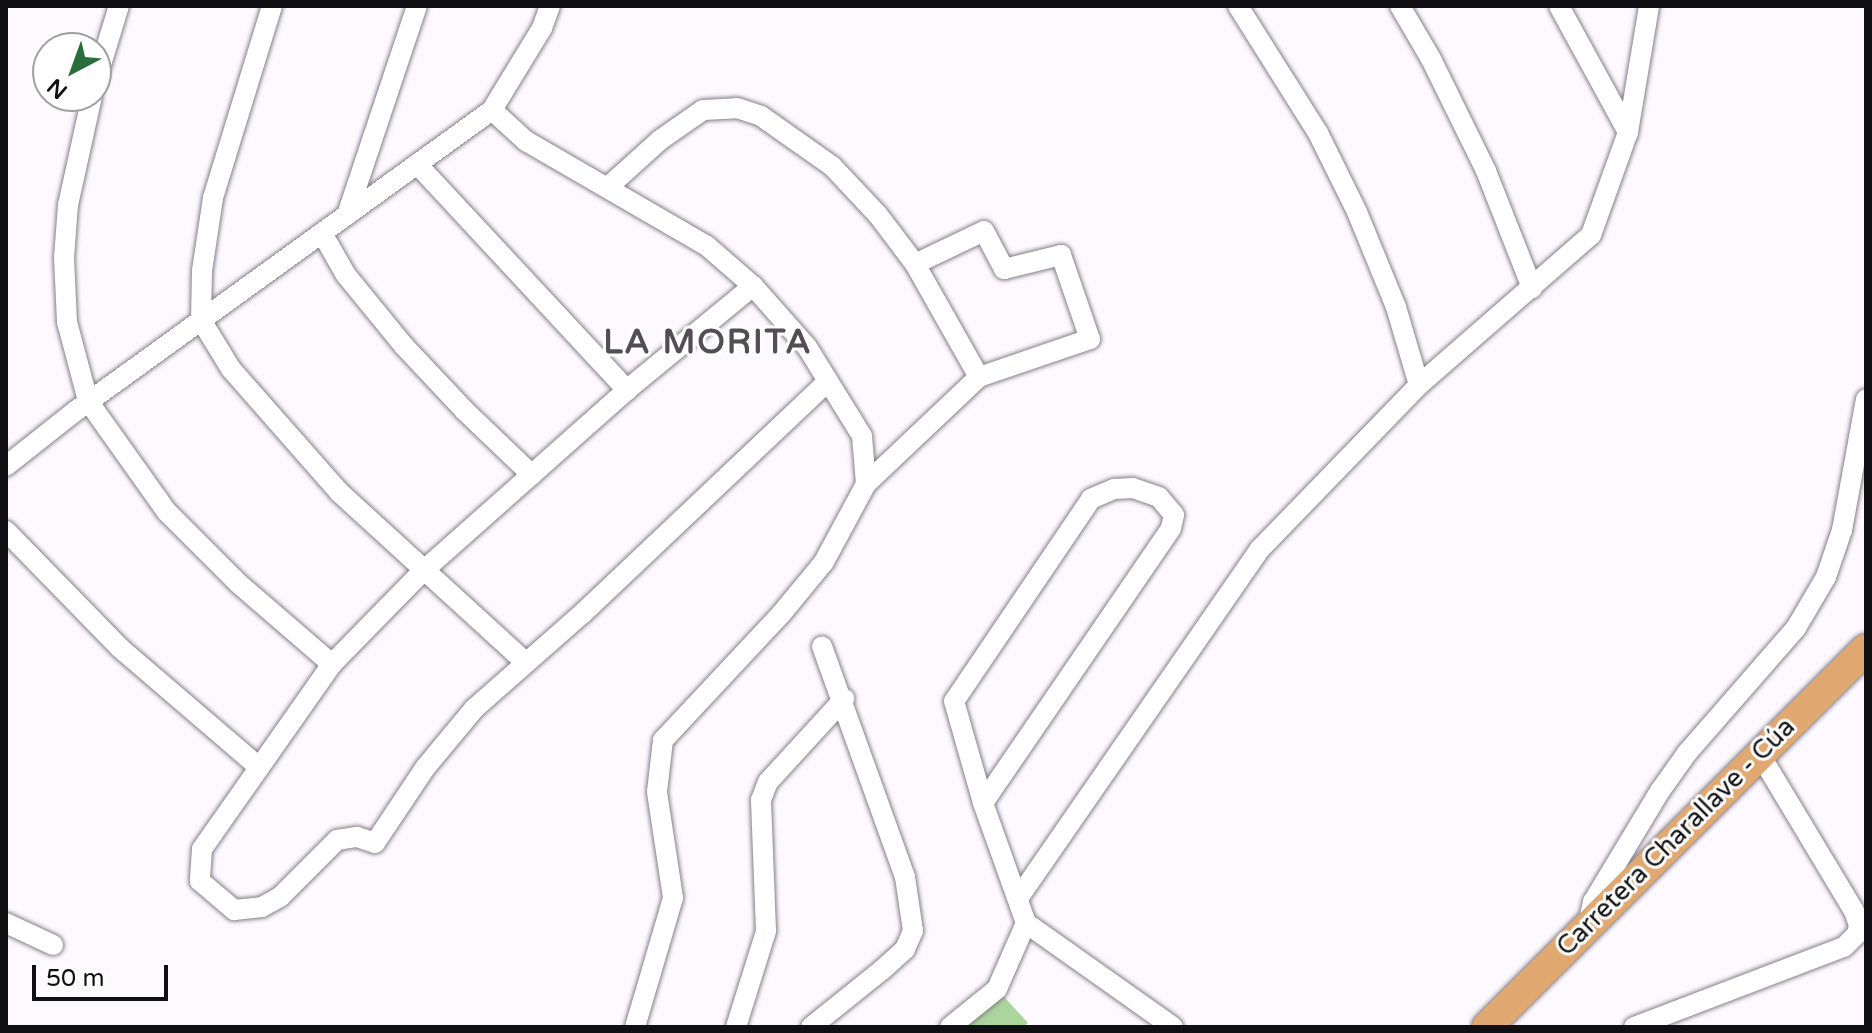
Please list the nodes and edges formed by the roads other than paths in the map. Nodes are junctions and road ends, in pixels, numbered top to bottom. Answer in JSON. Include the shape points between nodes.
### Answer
{"nodes":[{"id":1,"x":119,"y":6,"type":"edge"},
{"id":2,"x":272,"y":6,"type":"edge"},
{"id":3,"x":417,"y":6,"type":"edge"},
{"id":4,"x":550,"y":6,"type":"edge"},
{"id":5,"x":1238,"y":6,"type":"edge"},
{"id":6,"x":1400,"y":6,"type":"edge"},
{"id":7,"x":1559,"y":6,"type":"edge"},
{"id":8,"x":1649,"y":6,"type":"edge"},
{"id":9,"x":111,"y":32,"type":"edge"},
{"id":10,"x":492,"y":110,"type":"junction"},
{"id":11,"x":88,"y":112,"type":"edge"},
{"id":12,"x":1628,"y":132,"type":"junction"},
{"id":13,"x":417,"y":164,"type":"junction"},
{"id":14,"x":608,"y":187,"type":"junction"},
{"id":15,"x":347,"y":215,"type":"junction"},
{"id":16,"x":322,"y":233,"type":"junction"},
{"id":17,"x":915,"y":264,"type":"junction"},
{"id":18,"x":753,"y":286,"type":"junction"},
{"id":19,"x":1532,"y":288,"type":"junction"},
{"id":20,"x":201,"y":320,"type":"junction"},
{"id":21,"x":979,"y":377,"type":"junction"},
{"id":22,"x":828,"y":381,"type":"junction"},
{"id":23,"x":1419,"y":385,"type":"junction"},
{"id":24,"x":627,"y":390,"type":"junction"},
{"id":25,"x":1866,"y":399,"type":"edge"},
{"id":26,"x":88,"y":401,"type":"junction"},
{"id":27,"x":6,"y":466,"type":"edge"},
{"id":28,"x":532,"y":475,"type":"junction"},
{"id":29,"x":866,"y":484,"type":"junction"},
{"id":30,"x":6,"y":531,"type":"edge"},
{"id":31,"x":424,"y":570,"type":"junction"},
{"id":32,"x":822,"y":646,"type":"dead end"},
{"id":33,"x":1866,"y":649,"type":"edge"},
{"id":34,"x":524,"y":661,"type":"junction"},
{"id":35,"x":332,"y":664,"type":"junction"},
{"id":36,"x":844,"y":699,"type":"junction"},
{"id":37,"x":1759,"y":753,"type":"junction"},
{"id":38,"x":259,"y":767,"type":"junction"},
{"id":39,"x":983,"y":803,"type":"junction"},
{"id":40,"x":1019,"y":897,"type":"junction"},
{"id":41,"x":6,"y":923,"type":"edge"},
{"id":42,"x":1026,"y":923,"type":"junction"},
{"id":43,"x":1588,"y":926,"type":"junction"},
{"id":44,"x":53,"y":945,"type":"dead end"},
{"id":45,"x":635,"y":1027,"type":"edge"},
{"id":46,"x":736,"y":1027,"type":"edge"},
{"id":47,"x":811,"y":1027,"type":"edge"},
{"id":48,"x":950,"y":1027,"type":"edge"},
{"id":49,"x":1173,"y":1027,"type":"edge"},
{"id":50,"x":1487,"y":1027,"type":"edge"},
{"id":51,"x":1634,"y":1027,"type":"edge"}],
"edges":[{"from":1,"to":9,"type":"street"},
{"from":2,"to":20,"type":"street","via":[[213,198]]},
{"from":3,"to":15,"type":"street"},
{"from":4,"to":10,"type":"street"},
{"from":5,"to":23,"type":"street","via":[[1318,133],[1357,212],[1396,307]]},
{"from":6,"to":19,"type":"street","via":[[1486,171]]},
{"from":7,"to":12,"type":"street"},
{"from":8,"to":12,"type":"street"},
{"from":10,"to":13,"type":"street"},
{"from":10,"to":14,"type":"street","via":[[526,141]]},
{"from":11,"to":26,"type":"street","via":[[68,205],[64,258],[67,322]]},
{"from":12,"to":19,"type":"street","via":[[1591,235]]},
{"from":13,"to":15,"type":"street"},
{"from":13,"to":24,"type":"street"},
{"from":14,"to":17,"type":"street","via":[[703,110],[737,108],[761,116],[832,166]]},
{"from":14,"to":18,"type":"street","via":[[707,246]]},
{"from":15,"to":16,"type":"street"},
{"from":16,"to":20,"type":"street"},
{"from":16,"to":28,"type":"street","via":[[346,275],[404,346]]},
{"from":17,"to":21,"type":"street"},
{"from":17,"to":21,"type":"street","via":[[984,231],[1004,269],[1061,255],[1090,339]]},
{"from":18,"to":22,"type":"street","via":[[807,347]]},
{"from":18,"to":24,"type":"street"},
{"from":19,"to":23,"type":"street"},
{"from":20,"to":26,"type":"street"},
{"from":20,"to":31,"type":"street","via":[[231,369],[280,429]]},
{"from":21,"to":29,"type":"street"},
{"from":22,"to":29,"type":"street","via":[[862,436]]},
{"from":22,"to":34,"type":"street","via":[[583,613]]},
{"from":23,"to":40,"type":"street","via":[[1260,549]]},
{"from":24,"to":28,"type":"street"},
{"from":25,"to":43,"type":"street","via":[[1842,530],[1826,577],[1796,628],[1660,791],[1593,902]]},
{"from":26,"to":27,"type":"street"},
{"from":26,"to":35,"type":"street","via":[[167,512],[238,583]]},
{"from":28,"to":31,"type":"street"},
{"from":29,"to":45,"type":"street","via":[[824,562],[663,740],[657,792],[673,898]]},
{"from":30,"to":38,"type":"street","via":[[120,648]]},
{"from":31,"to":34,"type":"street"},
{"from":31,"to":35,"type":"street"},
{"from":32,"to":36,"type":"street"},
{"from":33,"to":37,"type":"highway","name":"Carretera Charallave - Cúa"},
{"from":34,"to":38,"type":"street","via":[[445,744],[375,843],[357,837],[337,840],[280,897],[262,907],[234,910],[200,881],[202,849]]},
{"from":35,"to":38,"type":"street"},
{"from":36,"to":46,"type":"street","via":[[768,782],[761,800],[766,931]]},
{"from":36,"to":47,"type":"street","via":[[905,877],[913,931],[905,949]]},
{"from":37,"to":43,"type":"highway","name":"Carretera Charallave - Cúa"},
{"from":37,"to":51,"type":"street","via":[[1854,911],[1857,934],[1844,947]]},
{"from":39,"to":39,"type":"street","via":[[1171,528],[1174,515],[1159,497],[1133,488],[1091,499],[954,701]]},
{"from":39,"to":40,"type":"street"},
{"from":40,"to":42,"type":"street"},
{"from":41,"to":44,"type":"street"},
{"from":42,"to":48,"type":"street","via":[[997,989]]},
{"from":42,"to":49,"type":"street"},
{"from":43,"to":50,"type":"highway","name":"Carretera Charallave - Cúa"}]}
